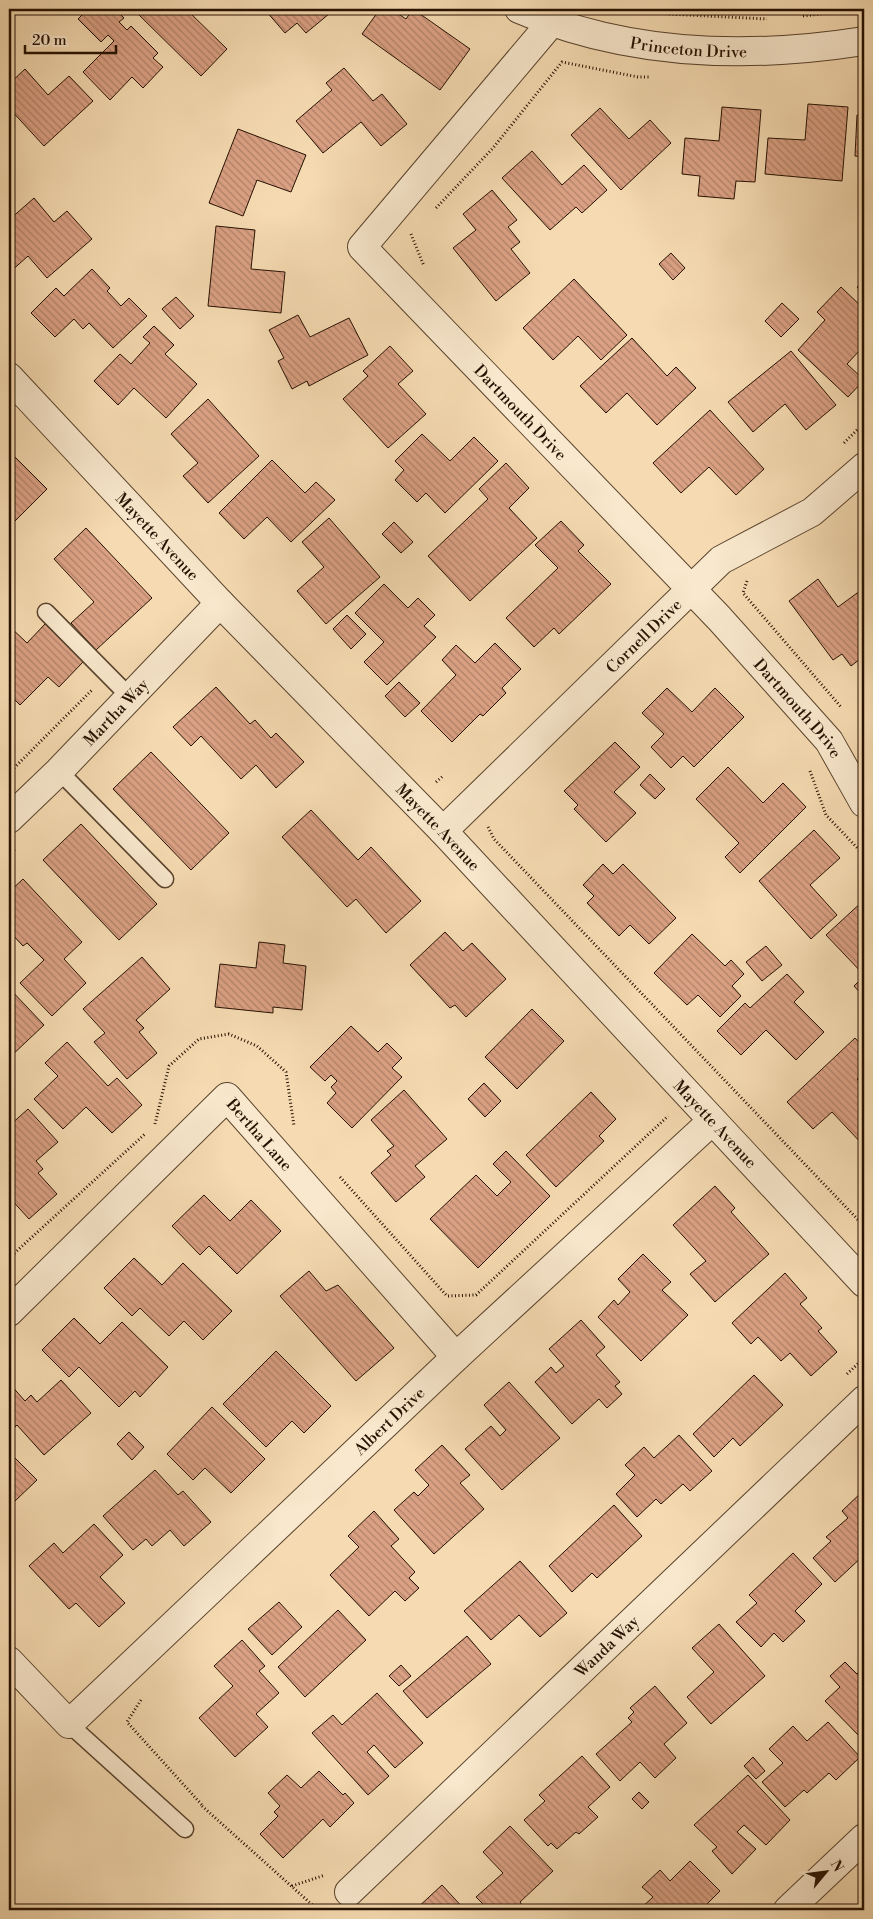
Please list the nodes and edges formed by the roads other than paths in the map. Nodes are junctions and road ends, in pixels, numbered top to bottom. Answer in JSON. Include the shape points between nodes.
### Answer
{"nodes":[{"id":1,"x":519,"y":9,"type":"edge"},
{"id":2,"x":551,"y":23,"type":"junction"},
{"id":3,"x":864,"y":41,"type":"edge"},
{"id":4,"x":9,"y":377,"type":"edge"},
{"id":5,"x":864,"y":467,"type":"edge"},
{"id":6,"x":692,"y":591,"type":"junction"},
{"id":7,"x":220,"y":603,"type":"junction"},
{"id":8,"x":46,"y":612,"type":"dead end"},
{"id":9,"x":129,"y":696,"type":"junction"},
{"id":10,"x":59,"y":771,"type":"junction"},
{"id":11,"x":864,"y":803,"type":"edge"},
{"id":12,"x":9,"y":819,"type":"edge"},
{"id":13,"x":443,"y":831,"type":"junction"},
{"id":14,"x":164,"y":879,"type":"dead end"},
{"id":15,"x":712,"y":1121,"type":"junction"},
{"id":16,"x":864,"y":1283,"type":"edge"},
{"id":17,"x":9,"y":1312,"type":"edge"},
{"id":18,"x":456,"y":1357,"type":"junction"},
{"id":19,"x":864,"y":1400,"type":"edge"},
{"id":20,"x":9,"y":1661,"type":"edge"},
{"id":21,"x":69,"y":1724,"type":"junction"},
{"id":22,"x":185,"y":1829,"type":"road end"},
{"id":23,"x":864,"y":1838,"type":"edge"},
{"id":24,"x":349,"y":1892,"type":"dead end"},
{"id":25,"x":788,"y":1910,"type":"edge"}],
"edges":[{"from":1,"to":2,"type":"street","name":"Princeton Drive"},
{"from":2,"to":3,"type":"street","name":"Princeton Drive","via":[[602,37],[690,50],[788,50]]},
{"from":2,"to":6,"type":"street","name":"Dartmouth Drive","via":[[362,247]]},
{"from":4,"to":7,"type":"street","name":"Mayette Avenue"},
{"from":5,"to":6,"type":"street","name":"Cornell Drive","via":[[812,512],[721,560]]},
{"from":6,"to":11,"type":"street","name":"Dartmouth Drive","via":[[830,740]]},
{"from":6,"to":13,"type":"street","name":"Cornell Drive","via":[[664,614]]},
{"from":7,"to":9,"type":"street","name":"Martha Way"},
{"from":7,"to":13,"type":"street","name":"Mayette Avenue"},
{"from":8,"to":9,"type":"lane"},
{"from":9,"to":10,"type":"street","name":"Martha Way"},
{"from":10,"to":12,"type":"street","name":"Martha Way"},
{"from":10,"to":14,"type":"lane"},
{"from":13,"to":15,"type":"street","name":"Mayette Avenue"},
{"from":15,"to":16,"type":"street","name":"Mayette Avenue"},
{"from":15,"to":18,"type":"street","name":"Albert Drive"},
{"from":17,"to":18,"type":"street","name":"Bertha Lane","via":[[227,1097]]},
{"from":18,"to":21,"type":"street","name":"Albert Drive"},
{"from":19,"to":24,"type":"street","name":"Wanda Way"},
{"from":20,"to":21,"type":"street"},
{"from":21,"to":22,"type":"lane"},
{"from":23,"to":25,"type":"street"}]}
